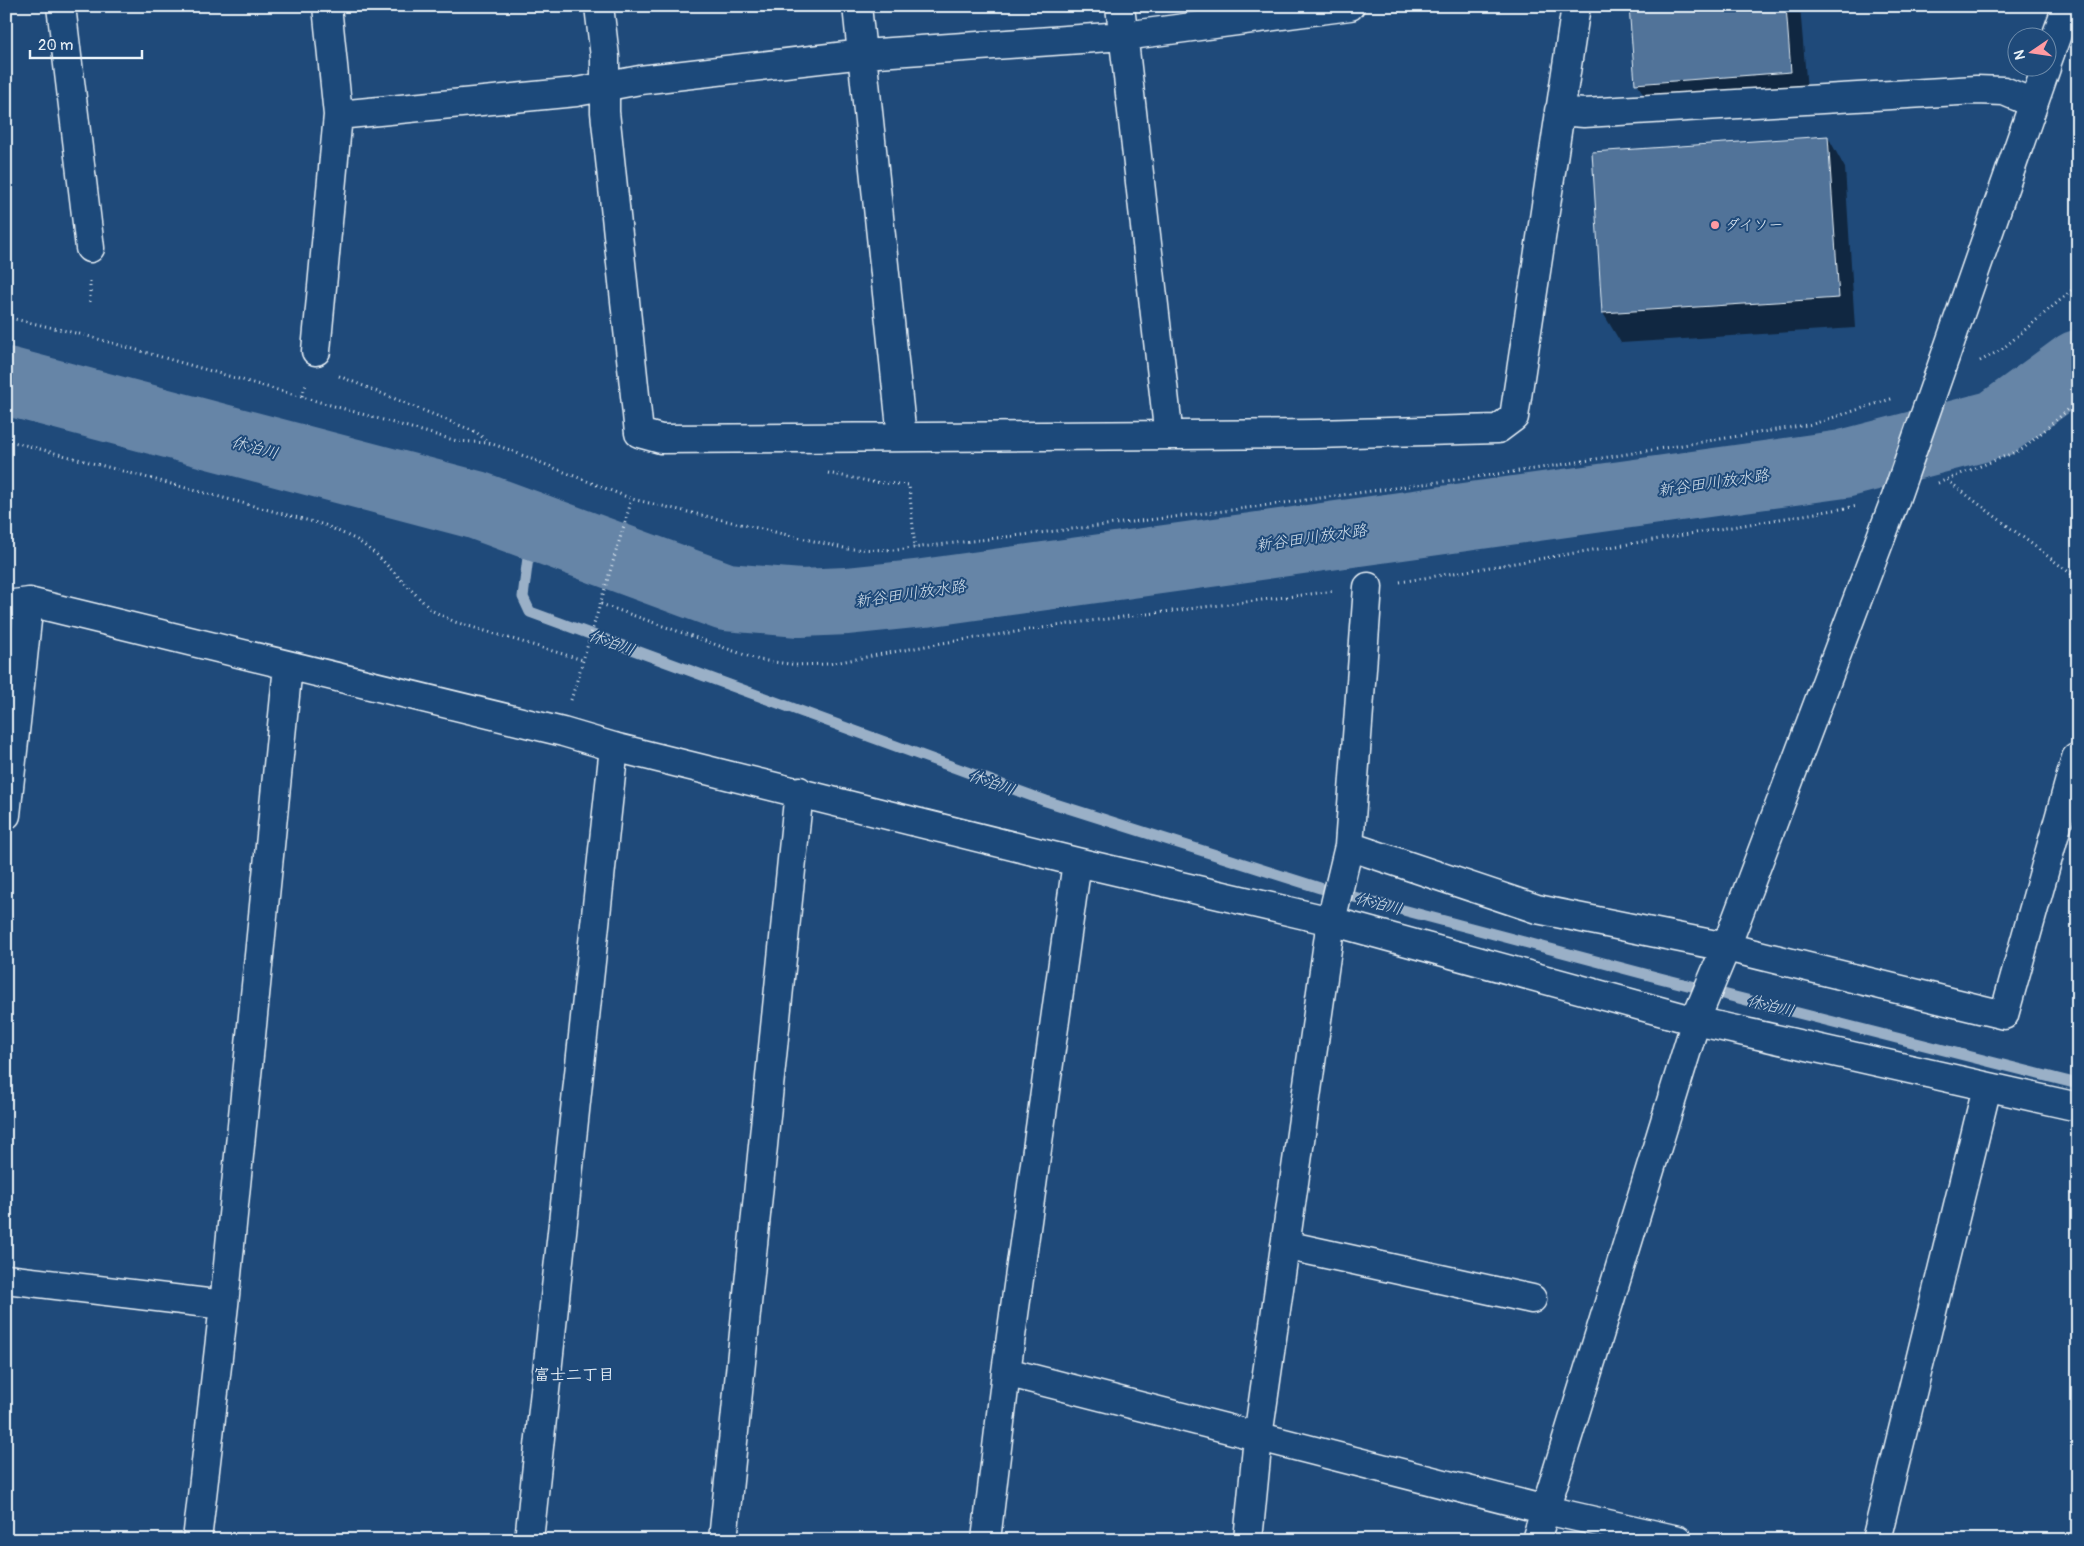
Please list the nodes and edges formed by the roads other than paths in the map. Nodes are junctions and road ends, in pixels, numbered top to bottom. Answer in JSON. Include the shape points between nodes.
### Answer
{"nodes":[{"id":1,"x":62,"y":6,"type":"edge"},
{"id":2,"x":327,"y":6,"type":"edge"},
{"id":3,"x":599,"y":6,"type":"edge"},
{"id":4,"x":858,"y":6,"type":"edge"},
{"id":5,"x":1120,"y":6,"type":"edge"},
{"id":6,"x":1350,"y":6,"type":"edge"},
{"id":7,"x":1576,"y":6,"type":"edge"},
{"id":8,"x":2067,"y":6,"type":"edge"},
{"id":9,"x":1124,"y":36,"type":"junction"},
{"id":10,"x":2056,"y":37,"type":"edge"},
{"id":11,"x":863,"y":54,"type":"junction"},
{"id":12,"x":2042,"y":78,"type":"edge"},
{"id":13,"x":605,"y":87,"type":"junction"},
{"id":14,"x":2033,"y":103,"type":"junction"},
{"id":15,"x":1559,"y":111,"type":"junction"},
{"id":16,"x":338,"y":115,"type":"junction"},
{"id":17,"x":90,"y":248,"type":"dead end"},
{"id":18,"x":316,"y":351,"type":"road end"},
{"id":19,"x":1167,"y":420,"type":"dead end"},
{"id":20,"x":902,"y":437,"type":"junction"},
{"id":21,"x":1368,"y":588,"type":"road end"},
{"id":22,"x":17,"y":603,"type":"edge"},
{"id":23,"x":288,"y":666,"type":"junction"},
{"id":24,"x":614,"y":747,"type":"junction"},
{"id":25,"x":2076,"y":758,"type":"dead end"},
{"id":26,"x":799,"y":791,"type":"junction"},
{"id":27,"x":6,"y":815,"type":"edge"},
{"id":28,"x":1349,"y":846,"type":"junction"},
{"id":29,"x":1077,"y":862,"type":"junction"},
{"id":30,"x":1331,"y":921,"type":"junction"},
{"id":31,"x":1721,"y":960,"type":"junction"},
{"id":32,"x":1697,"y":1018,"type":"junction"},
{"id":33,"x":1987,"y":1087,"type":"junction"},
{"id":34,"x":2078,"y":1107,"type":"edge"},
{"id":35,"x":1285,"y":1245,"type":"junction"},
{"id":36,"x":6,"y":1279,"type":"edge"},
{"id":37,"x":1532,"y":1299,"type":"dead end"},
{"id":38,"x":224,"y":1305,"type":"junction"},
{"id":39,"x":1006,"y":1372,"type":"junction"},
{"id":40,"x":1258,"y":1437,"type":"junction"},
{"id":41,"x":1546,"y":1510,"type":"junction"},
{"id":42,"x":197,"y":1540,"type":"edge"},
{"id":43,"x":529,"y":1540,"type":"edge"},
{"id":44,"x":723,"y":1540,"type":"edge"},
{"id":45,"x":986,"y":1540,"type":"edge"},
{"id":46,"x":1248,"y":1540,"type":"edge"},
{"id":47,"x":1536,"y":1540,"type":"edge"},
{"id":48,"x":1678,"y":1540,"type":"edge"},
{"id":49,"x":1876,"y":1540,"type":"edge"}],
"edges":[{"from":1,"to":17,"type":"street"},
{"from":2,"to":16,"type":"street"},
{"from":3,"to":13,"type":"street"},
{"from":4,"to":11,"type":"street"},
{"from":5,"to":9,"type":"street"},
{"from":6,"to":9,"type":"street"},
{"from":7,"to":15,"type":"street"},
{"from":8,"to":10,"type":"street"},
{"from":9,"to":11,"type":"street"},
{"from":9,"to":19,"type":"street"},
{"from":11,"to":13,"type":"street","via":[[640,80]]},
{"from":11,"to":20,"type":"street"},
{"from":12,"to":14,"type":"street"},
{"from":13,"to":16,"type":"street"},
{"from":13,"to":20,"type":"street","via":[[639,433],[661,440]]},
{"from":14,"to":15,"type":"street","via":[[2004,91],[1976,90],[1584,113]]},
{"from":14,"to":31,"type":"street","via":[[1895,500]]},
{"from":15,"to":20,"type":"street","via":[[1514,417],[1498,429],[1315,434]]},
{"from":16,"to":18,"type":"street"},
{"from":21,"to":28,"type":"street"},
{"from":22,"to":23,"type":"street"},
{"from":22,"to":27,"type":"street"},
{"from":23,"to":24,"type":"street"},
{"from":23,"to":38,"type":"street"},
{"from":24,"to":26,"type":"street"},
{"from":24,"to":43,"type":"street"},
{"from":25,"to":31,"type":"street","via":[[2004,1015]]},
{"from":26,"to":29,"type":"street"},
{"from":26,"to":44,"type":"street"},
{"from":28,"to":30,"type":"street"},
{"from":28,"to":31,"type":"street","via":[[1537,908]]},
{"from":29,"to":30,"type":"street"},
{"from":29,"to":39,"type":"street"},
{"from":30,"to":32,"type":"street"},
{"from":30,"to":35,"type":"street"},
{"from":31,"to":32,"type":"street"},
{"from":32,"to":33,"type":"street"},
{"from":32,"to":41,"type":"street"},
{"from":33,"to":34,"type":"street"},
{"from":33,"to":49,"type":"street"},
{"from":35,"to":37,"type":"street"},
{"from":35,"to":40,"type":"street"},
{"from":36,"to":38,"type":"street"},
{"from":38,"to":42,"type":"street"},
{"from":39,"to":40,"type":"street"},
{"from":39,"to":45,"type":"street"},
{"from":40,"to":41,"type":"street"},
{"from":40,"to":46,"type":"street"},
{"from":41,"to":47,"type":"street"},
{"from":41,"to":48,"type":"street"}]}
